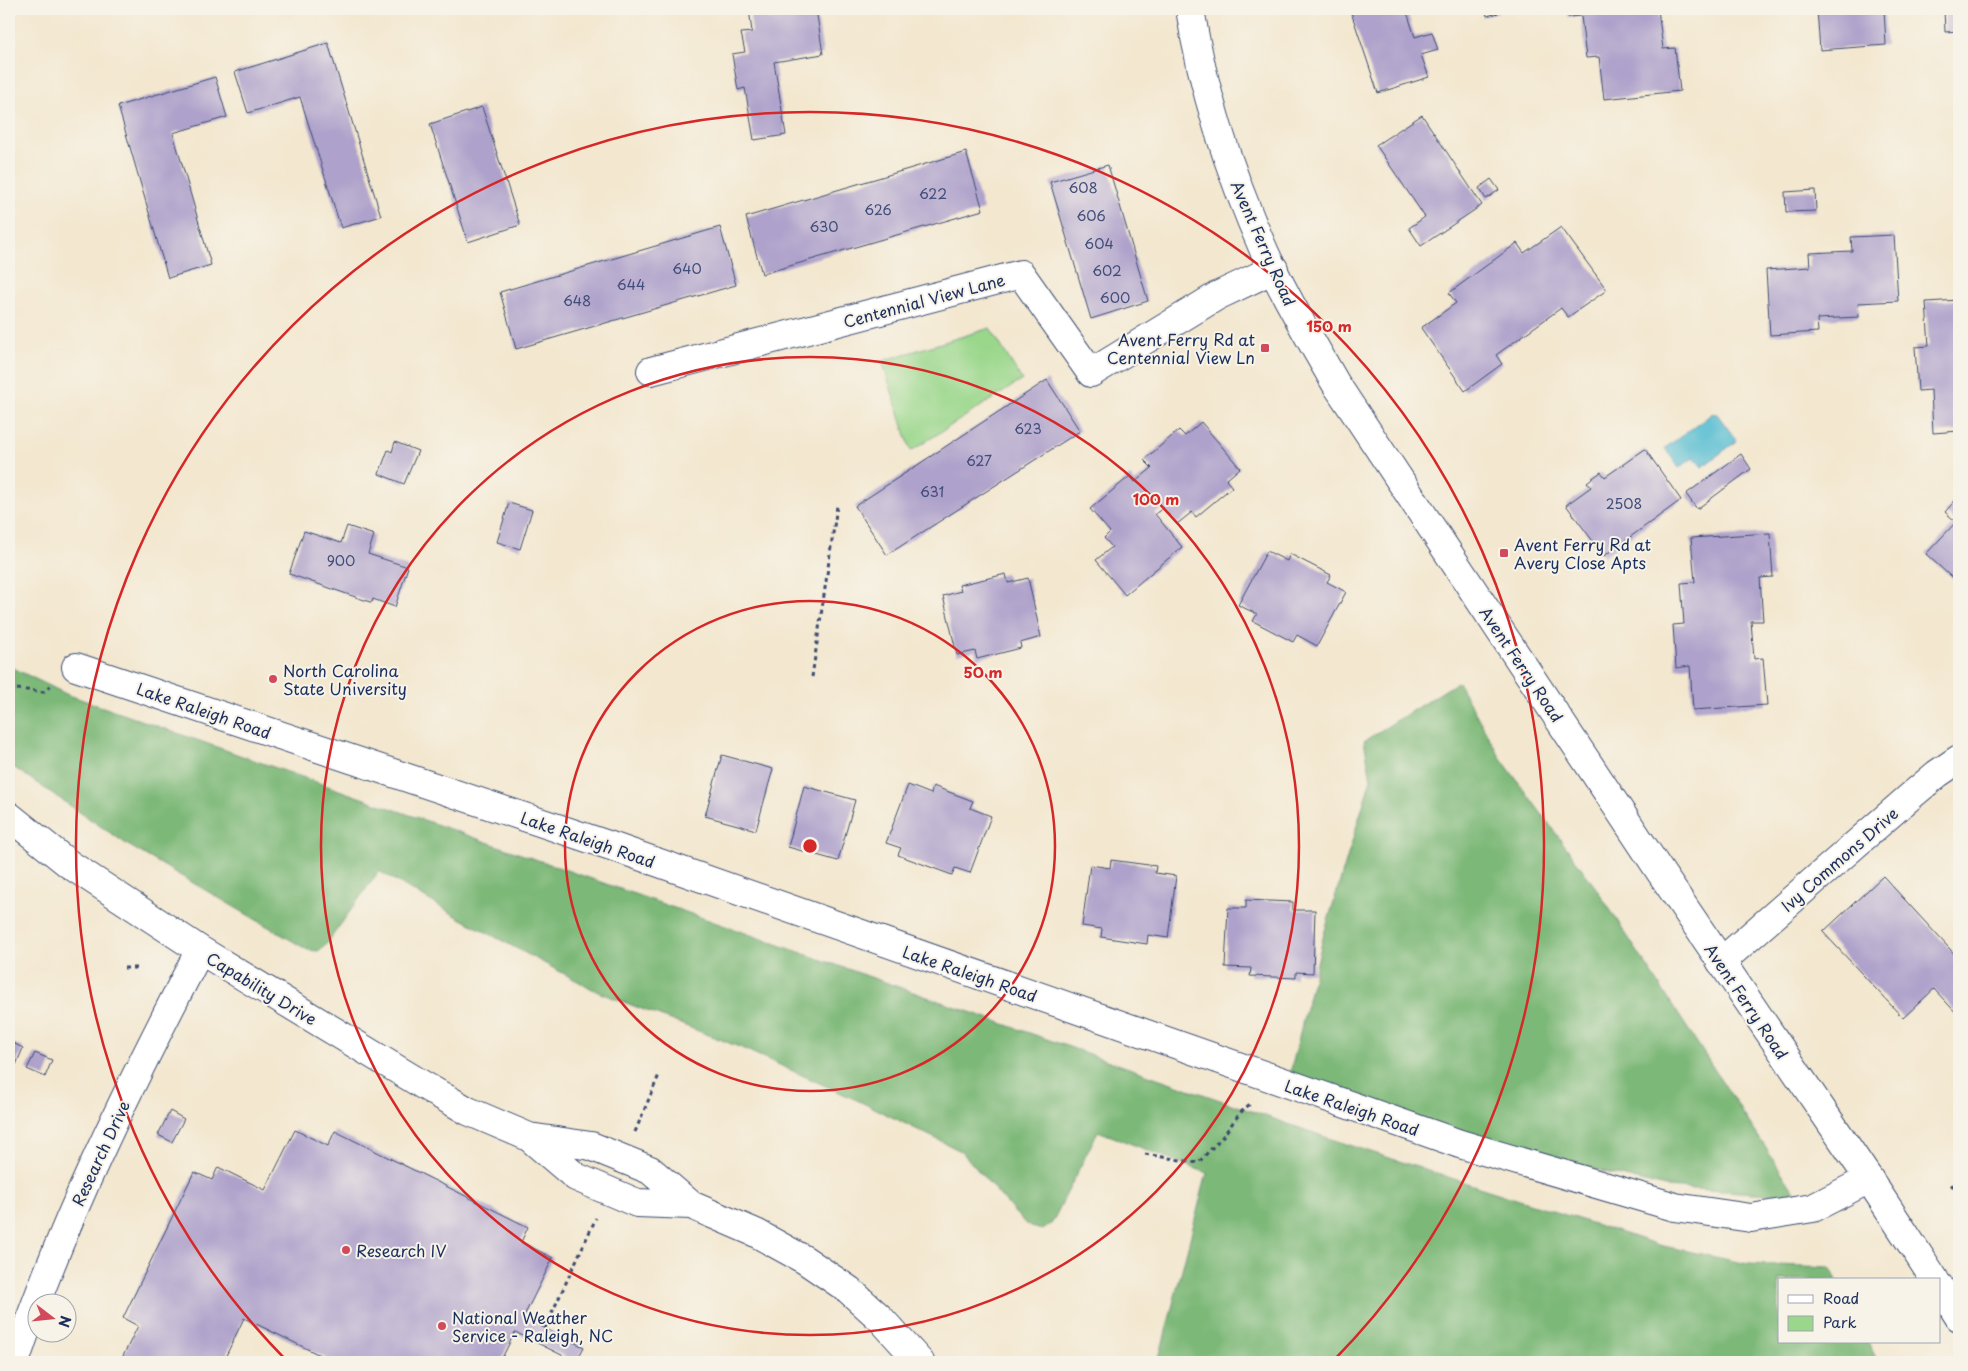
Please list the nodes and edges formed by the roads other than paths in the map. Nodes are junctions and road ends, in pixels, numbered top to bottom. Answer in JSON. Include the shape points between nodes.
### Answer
{"nodes":[{"id":1,"x":1190,"y":9,"type":"edge"},
{"id":2,"x":1274,"y":269,"type":"junction"},
{"id":3,"x":650,"y":371,"type":"dead end"},
{"id":4,"x":76,"y":667,"type":"road end"},
{"id":5,"x":1959,"y":759,"type":"edge"},
{"id":6,"x":9,"y":816,"type":"edge"},
{"id":7,"x":200,"y":950,"type":"junction"},
{"id":8,"x":1721,"y":962,"type":"junction"},
{"id":9,"x":1869,"y":1179,"type":"junction"},
{"id":10,"x":1934,"y":1278,"type":"edge"},
{"id":11,"x":1940,"y":1288,"type":"edge"},
{"id":12,"x":1959,"y":1317,"type":"edge"},
{"id":13,"x":15,"y":1362,"type":"edge"},
{"id":14,"x":920,"y":1362,"type":"edge"}],
"edges":[{"from":1,"to":2,"type":"street","name":"Avent Ferry Road","via":[[1204,78],[1221,136],[1242,197]]},
{"from":2,"to":3,"type":"street","name":"Centennial View Lane","via":[[1217,296],[1091,373],[1021,274]]},
{"from":2,"to":8,"type":"street","name":"Avent Ferry Road","via":[[1336,384]]},
{"from":4,"to":9,"type":"street","name":"Lake Raleigh Road","via":[[611,846],[1460,1144],[1675,1207],[1751,1218],[1813,1208]]},
{"from":5,"to":8,"type":"street","name":"Ivy Commons Drive","via":[[1912,795]]},
{"from":6,"to":7,"type":"street","name":"Capability Drive","via":[[69,864]]},
{"from":7,"to":13,"type":"street","name":"Research Drive","via":[[83,1186]]},
{"from":7,"to":14,"type":"street","name":"Capability Drive","via":[[468,1111],[529,1137],[591,1146],[650,1170],[691,1205],[756,1233],[805,1260],[848,1290],[880,1318]]},
{"from":8,"to":9,"type":"street","name":"Avent Ferry Road"},
{"from":9,"to":10,"type":"street","name":"Avent Ferry Road"},
{"from":11,"to":12,"type":"street"}]}
